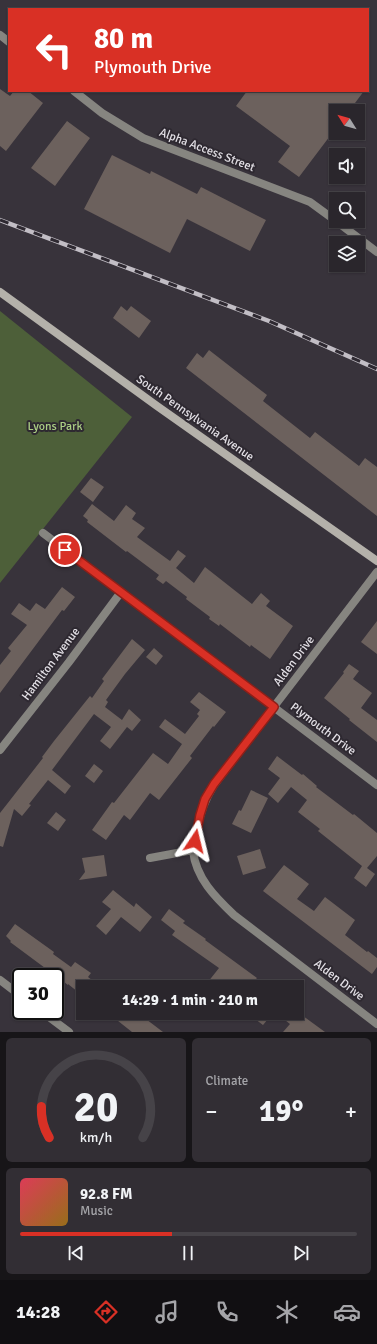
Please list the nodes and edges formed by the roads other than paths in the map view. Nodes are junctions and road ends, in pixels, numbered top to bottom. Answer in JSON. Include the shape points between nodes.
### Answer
{"nodes":[{"id":1,"x":0,"y":35,"type":"edge"},
{"id":2,"x":8,"y":41,"type":"edge"},
{"id":3,"x":75,"y":92,"type":"edge"},
{"id":4,"x":329,"y":216,"type":"edge"},
{"id":5,"x":345,"y":228,"type":"edge"},
{"id":6,"x":377,"y":252,"type":"edge"},
{"id":7,"x":0,"y":292,"type":"edge"},
{"id":8,"x":43,"y":533,"type":"dead end"},
{"id":9,"x":377,"y":561,"type":"edge"},
{"id":10,"x":377,"y":572,"type":"edge"},
{"id":11,"x":121,"y":592,"type":"junction"},
{"id":12,"x":274,"y":707,"type":"junction"},
{"id":13,"x":0,"y":750,"type":"edge"},
{"id":14,"x":377,"y":785,"type":"edge"},
{"id":15,"x":193,"y":850,"type":"junction"},
{"id":16,"x":150,"y":858,"type":"dead end"},
{"id":17,"x":0,"y":980,"type":"edge"},
{"id":18,"x":12,"y":989,"type":"edge"},
{"id":19,"x":54,"y":1020,"type":"edge"},
{"id":20,"x":377,"y":1024,"type":"edge"},
{"id":21,"x":69,"y":1032,"type":"edge"}],
"edges":[{"from":1,"to":2,"type":"street"},
{"from":3,"to":4,"type":"street","name":"Alpha Access Street","via":[[102,113],[143,138],[310,202]]},
{"from":5,"to":6,"type":"street","name":"Alpha Access Street"},
{"from":7,"to":9,"type":"main road","name":"South Pennsylvania Avenue","via":[[131,388]]},
{"from":8,"to":11,"type":"street","name":"Plymouth Drive"},
{"from":10,"to":12,"type":"street","name":"Alden Drive"},
{"from":11,"to":12,"type":"street","name":"Plymouth Drive"},
{"from":11,"to":13,"type":"street","name":"Hamilton Avenue"},
{"from":12,"to":14,"type":"street","name":"Plymouth Drive"},
{"from":12,"to":15,"type":"street","name":"Alden Drive","via":[[205,799]]},
{"from":15,"to":16,"type":"street"},
{"from":15,"to":20,"type":"street","name":"Alden Drive","via":[[198,871],[224,906]]},
{"from":17,"to":18,"type":"street"},
{"from":19,"to":21,"type":"street"}]}
